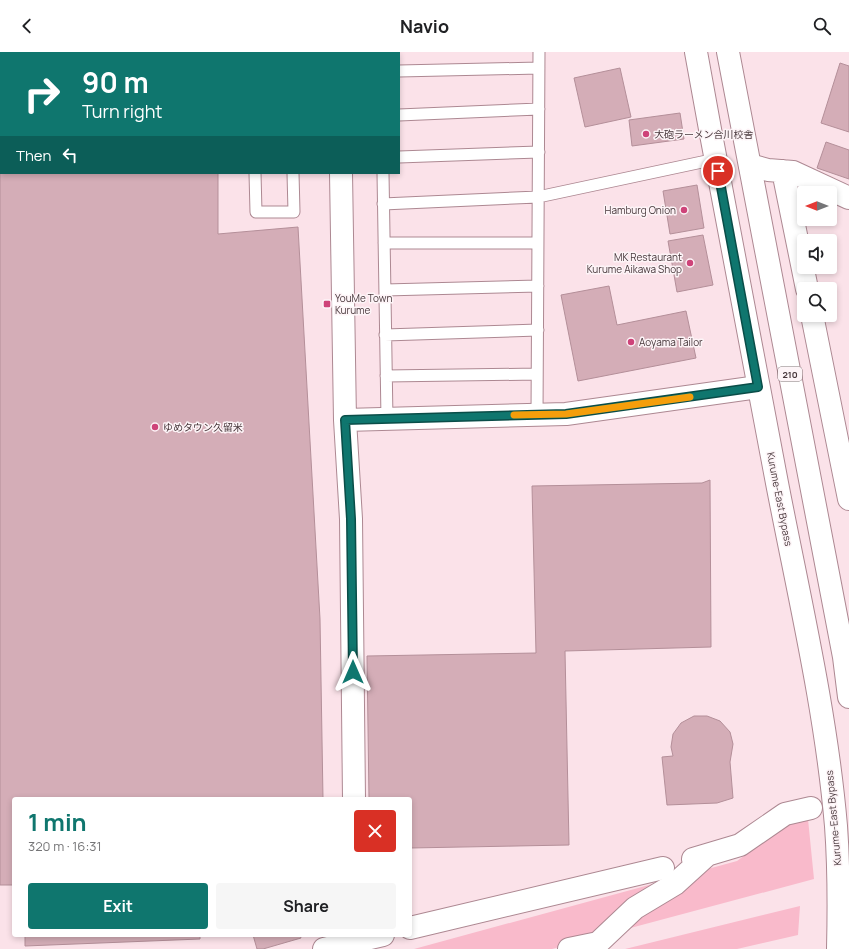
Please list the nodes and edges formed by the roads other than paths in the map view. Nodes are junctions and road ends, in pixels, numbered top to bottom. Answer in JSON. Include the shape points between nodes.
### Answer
{"nodes":[{"id":1,"x":539,"y":52,"type":"edge"},
{"id":2,"x":696,"y":52,"type":"edge"},
{"id":3,"x":728,"y":52,"type":"edge"},
{"id":4,"x":539,"y":68,"type":"junction"},
{"id":5,"x":400,"y":71,"type":"edge"},
{"id":6,"x":539,"y":109,"type":"junction"},
{"id":7,"x":400,"y":115,"type":"edge"},
{"id":8,"x":539,"y":152,"type":"junction"},
{"id":9,"x":400,"y":157,"type":"edge"},
{"id":10,"x":716,"y":159,"type":"junction"},
{"id":11,"x":750,"y":165,"type":"junction"},
{"id":12,"x":783,"y":171,"type":"junction"},
{"id":13,"x":255,"y":174,"type":"edge"},
{"id":14,"x":293,"y":174,"type":"edge"},
{"id":15,"x":341,"y":174,"type":"edge"},
{"id":16,"x":382,"y":174,"type":"edge"},
{"id":17,"x":538,"y":197,"type":"junction"},
{"id":18,"x":849,"y":198,"type":"edge"},
{"id":19,"x":383,"y":204,"type":"junction"},
{"id":20,"x":384,"y":243,"type":"junction"},
{"id":21,"x":538,"y":243,"type":"junction"},
{"id":22,"x":806,"y":282,"type":"edge"},
{"id":23,"x":538,"y":286,"type":"junction"},
{"id":24,"x":385,"y":290,"type":"junction"},
{"id":25,"x":813,"y":322,"type":"edge"},
{"id":26,"x":538,"y":330,"type":"junction"},
{"id":27,"x":385,"y":335,"type":"junction"},
{"id":28,"x":537,"y":374,"type":"junction"},
{"id":29,"x":386,"y":376,"type":"junction"},
{"id":30,"x":758,"y":387,"type":"junction"},
{"id":31,"x":537,"y":415,"type":"junction"},
{"id":32,"x":387,"y":419,"type":"junction"},
{"id":33,"x":345,"y":420,"type":"junction"},
{"id":34,"x":849,"y":499,"type":"edge"},
{"id":35,"x":849,"y":697,"type":"edge"},
{"id":36,"x":354,"y":797,"type":"edge"},
{"id":37,"x":811,"y":808,"type":"dead end"},
{"id":38,"x":707,"y":855,"type":"junction"},
{"id":39,"x":412,"y":928,"type":"edge"},
{"id":40,"x":368,"y":937,"type":"edge"},
{"id":41,"x":354,"y":939,"type":"edge"},
{"id":42,"x":324,"y":949,"type":"edge"},
{"id":43,"x":569,"y":949,"type":"edge"},
{"id":44,"x":838,"y":949,"type":"edge"}],
"edges":[{"from":1,"to":4,"type":"lane"},
{"from":2,"to":10,"type":"main road","name":"Kurume-East Bypass"},
{"from":3,"to":11,"type":"main road","number":"210"},
{"from":4,"to":5,"type":"lane"},
{"from":4,"to":6,"type":"lane"},
{"from":6,"to":7,"type":"lane"},
{"from":6,"to":8,"type":"lane"},
{"from":8,"to":9,"type":"lane"},
{"from":8,"to":17,"type":"lane"},
{"from":10,"to":17,"type":"lane"},
{"from":10,"to":30,"type":"main road","name":"Kurume-East Bypass"},
{"from":11,"to":12,"type":"main road"},
{"from":11,"to":35,"type":"main road","number":"210","via":[[844,657]]},
{"from":12,"to":18,"type":"main road","via":[[793,172]]},
{"from":12,"to":22,"type":"main road"},
{"from":13,"to":14,"type":"lane","via":[[256,212],[294,212]]},
{"from":15,"to":33,"type":"main road"},
{"from":16,"to":19,"type":"lane"},
{"from":17,"to":19,"type":"lane"},
{"from":17,"to":21,"type":"lane"},
{"from":19,"to":20,"type":"lane"},
{"from":20,"to":21,"type":"lane"},
{"from":20,"to":24,"type":"lane"},
{"from":21,"to":23,"type":"lane"},
{"from":23,"to":24,"type":"lane"},
{"from":23,"to":26,"type":"lane"},
{"from":24,"to":27,"type":"lane"},
{"from":25,"to":34,"type":"main road"},
{"from":26,"to":27,"type":"lane"},
{"from":26,"to":28,"type":"lane"},
{"from":27,"to":29,"type":"lane"},
{"from":28,"to":29,"type":"lane"},
{"from":28,"to":31,"type":"lane"},
{"from":29,"to":32,"type":"lane"},
{"from":30,"to":31,"type":"main road","via":[[566,414]]},
{"from":30,"to":44,"type":"main road","name":"Kurume-East Bypass","via":[[828,756],[836,827]]},
{"from":31,"to":32,"type":"main road"},
{"from":32,"to":33,"type":"main road"},
{"from":33,"to":36,"type":"main road","via":[[351,519]]},
{"from":37,"to":38,"type":"main road","via":[[785,814],[740,845]]},
{"from":38,"to":39,"type":"main road","via":[[663,868]]},
{"from":38,"to":43,"type":"main road","via":[[675,884],[635,908],[598,943]]},
{"from":40,"to":41,"type":"main road"},
{"from":41,"to":42,"type":"main road"}]}
